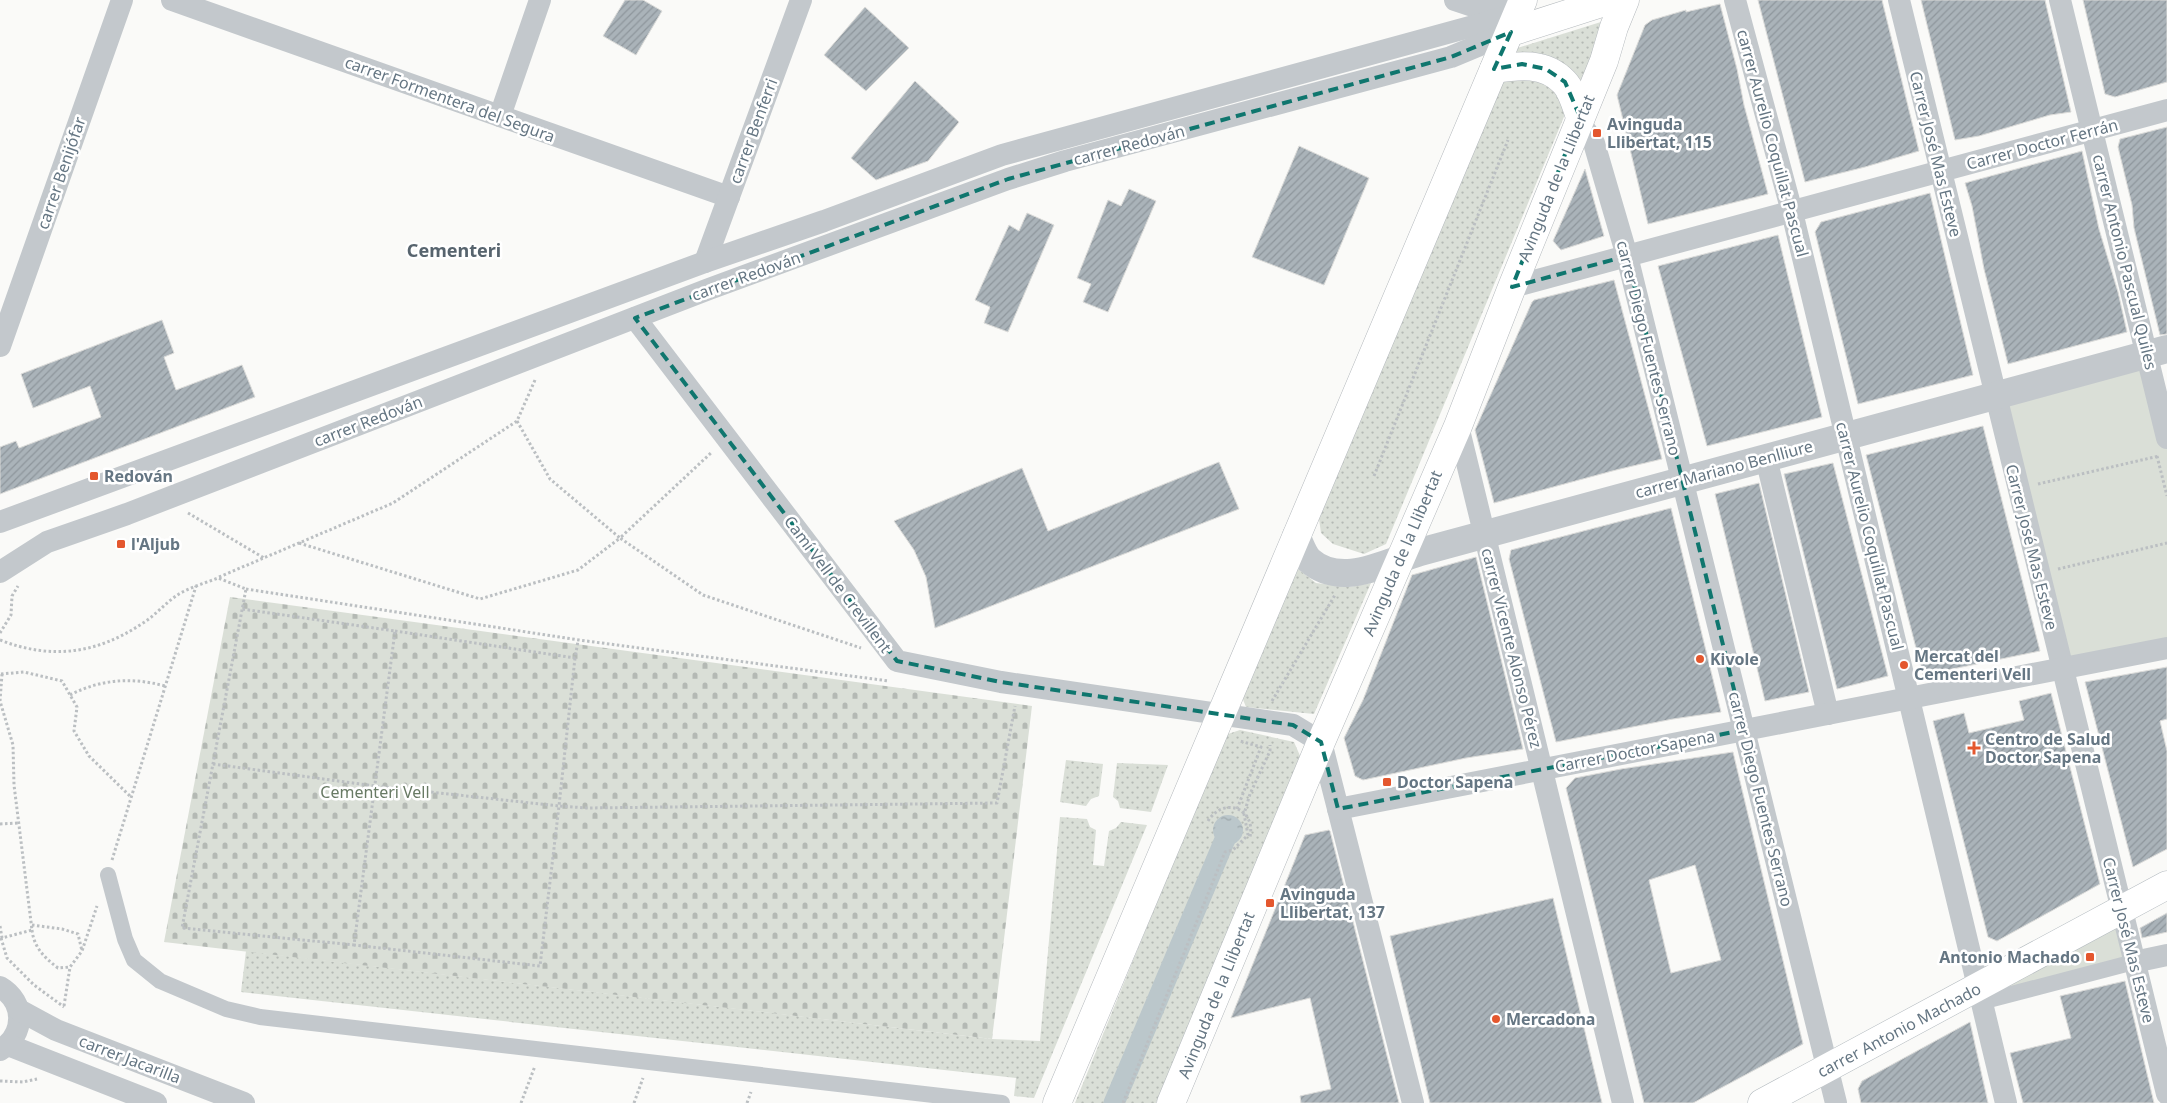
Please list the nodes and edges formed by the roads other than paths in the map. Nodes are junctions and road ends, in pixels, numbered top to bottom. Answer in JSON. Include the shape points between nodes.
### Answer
{"nodes":[{"id":1,"x":122,"y":0,"type":"edge"},
{"id":2,"x":172,"y":0,"type":"edge"},
{"id":3,"x":801,"y":0,"type":"edge"},
{"id":4,"x":1455,"y":0,"type":"edge"},
{"id":5,"x":1610,"y":0,"type":"edge"},
{"id":6,"x":1625,"y":0,"type":"edge"},
{"id":7,"x":1735,"y":0,"type":"edge"},
{"id":8,"x":1899,"y":0,"type":"edge"},
{"id":9,"x":2060,"y":0,"type":"edge"},
{"id":10,"x":534,"y":3,"type":"edge"},
{"id":11,"x":1518,"y":13,"type":"edge"},
{"id":12,"x":1494,"y":68,"type":"junction"},
{"id":13,"x":2167,"y":110,"type":"edge"},
{"id":14,"x":500,"y":116,"type":"junction"},
{"id":15,"x":1580,"y":120,"type":"junction"},
{"id":16,"x":2092,"y":130,"type":"junction"},
{"id":17,"x":1940,"y":172,"type":"junction"},
{"id":18,"x":729,"y":197,"type":"junction"},
{"id":19,"x":1792,"y":212,"type":"junction"},
{"id":20,"x":1627,"y":256,"type":"junction"},
{"id":21,"x":705,"y":262,"type":"junction"},
{"id":22,"x":1512,"y":287,"type":"junction"},
{"id":23,"x":635,"y":318,"type":"junction"},
{"id":24,"x":0,"y":346,"type":"edge"},
{"id":25,"x":2157,"y":352,"type":"edge"},
{"id":26,"x":1995,"y":396,"type":"junction"},
{"id":27,"x":1458,"y":426,"type":"junction"},
{"id":28,"x":1846,"y":436,"type":"junction"},
{"id":29,"x":2160,"y":447,"type":"edge"},
{"id":30,"x":1766,"y":458,"type":"junction"},
{"id":31,"x":1682,"y":480,"type":"junction"},
{"id":32,"x":0,"y":522,"type":"edge"},
{"id":33,"x":1484,"y":534,"type":"junction"},
{"id":34,"x":1296,"y":536,"type":"junction"},
{"id":35,"x":1400,"y":558,"type":"junction"},
{"id":36,"x":0,"y":572,"type":"edge"},
{"id":37,"x":2167,"y":648,"type":"edge"},
{"id":38,"x":2062,"y":669,"type":"junction"},
{"id":39,"x":1909,"y":698,"type":"junction"},
{"id":40,"x":1222,"y":713,"type":"junction"},
{"id":41,"x":1828,"y":714,"type":"junction"},
{"id":42,"x":1744,"y":730,"type":"junction"},
{"id":43,"x":1321,"y":742,"type":"junction"},
{"id":44,"x":1542,"y":769,"type":"junction"},
{"id":45,"x":1338,"y":809,"type":"junction"},
{"id":46,"x":108,"y":875,"type":"road end"},
{"id":47,"x":2167,"y":885,"type":"edge"},
{"id":48,"x":2121,"y":910,"type":"junction"},
{"id":49,"x":2167,"y":955,"type":"edge"},
{"id":50,"x":2134,"y":962,"type":"junction"},
{"id":51,"x":2,"y":986,"type":"edge"},
{"id":52,"x":1979,"y":994,"type":"junction"},
{"id":53,"x":19,"y":1010,"type":"junction"},
{"id":54,"x":4,"y":1048,"type":"edge"},
{"id":55,"x":1827,"y":1068,"type":"junction"},
{"id":56,"x":2167,"y":1094,"type":"edge"},
{"id":57,"x":156,"y":1103,"type":"edge"},
{"id":58,"x":244,"y":1103,"type":"edge"},
{"id":59,"x":1002,"y":1103,"type":"edge"},
{"id":60,"x":1057,"y":1103,"type":"edge"},
{"id":61,"x":1171,"y":1103,"type":"edge"},
{"id":62,"x":1413,"y":1103,"type":"edge"},
{"id":63,"x":1623,"y":1103,"type":"edge"},
{"id":64,"x":1762,"y":1103,"type":"edge"},
{"id":65,"x":1836,"y":1103,"type":"edge"},
{"id":66,"x":2006,"y":1103,"type":"edge"}],
"edges":[{"from":1,"to":24,"type":"street","name":"carrer Benijófar"},
{"from":2,"to":14,"type":"street","name":"carrer Formentera del Segura"},
{"from":3,"to":18,"type":"street","name":"carrer Benferri"},
{"from":4,"to":11,"type":"street"},
{"from":5,"to":11,"type":"main road"},
{"from":6,"to":15,"type":"main road","name":"Avinguda de la Llibertat"},
{"from":7,"to":19,"type":"street","name":"carrer Aurelio Coquillat Pascual"},
{"from":8,"to":17,"type":"street","name":"Carrer José Mas Esteve"},
{"from":9,"to":16,"type":"street","name":"carrer Antonio Pascual Quiles"},
{"from":10,"to":14,"type":"street"},
{"from":11,"to":12,"type":"main road"},
{"from":11,"to":21,"type":"street","name":"carrer Redován","via":[[1002,155]]},
{"from":11,"to":23,"type":"street","name":"carrer Redován","via":[[1451,57],[1008,179]]},
{"from":12,"to":15,"type":"main road","via":[[1522,64],[1546,69],[1564,82]]},
{"from":12,"to":34,"type":"main road"},
{"from":13,"to":16,"type":"street","name":"Carrer Doctor Ferrán"},
{"from":14,"to":18,"type":"street","name":"carrer Formentera del Segura"},
{"from":15,"to":20,"type":"street","name":"carrer Diego Fuentes Serrano","via":[[1594,143]]},
{"from":15,"to":22,"type":"main road","name":"Avinguda de la Llibertat"},
{"from":16,"to":17,"type":"street","name":"Carrer Doctor Ferrán"},
{"from":16,"to":25,"type":"street","name":"carrer Antonio Pascual Quiles"},
{"from":17,"to":19,"type":"street","name":"Carrer Doctor Ferrán"},
{"from":17,"to":26,"type":"street","name":"Carrer José Mas Esteve"},
{"from":18,"to":21,"type":"street","name":"carrer Benferri"},
{"from":19,"to":20,"type":"street","name":"Carrer Doctor Ferrán"},
{"from":19,"to":28,"type":"street","name":"carrer Aurelio Coquillat Pascual"},
{"from":20,"to":22,"type":"street","name":"Carrer Doctor Ferrán"},
{"from":20,"to":31,"type":"street","name":"carrer Diego Fuentes Serrano"},
{"from":21,"to":32,"type":"street","name":"carrer Redován"},
{"from":22,"to":27,"type":"main road","name":"Avinguda de la Llibertat"},
{"from":23,"to":36,"type":"street","name":"carrer Redován","via":[[136,511],[47,542]]},
{"from":23,"to":40,"type":"street","name":"Camí Vell de Crevillent","via":[[897,661],[1001,682]]},
{"from":25,"to":26,"type":"street","name":"carrer Mariano Benlliure"},
{"from":25,"to":29,"type":"street","name":"carrer Antonio Pascual Quiles"},
{"from":26,"to":28,"type":"street","name":"carrer Mariano Benlliure"},
{"from":26,"to":38,"type":"street","name":"Carrer José Mas Esteve"},
{"from":27,"to":33,"type":"street","name":"carrer Vicente Alonso Pérez"},
{"from":27,"to":35,"type":"main road","name":"Avinguda de la Llibertat"},
{"from":28,"to":30,"type":"street","name":"carrer Mariano Benlliure"},
{"from":28,"to":39,"type":"street","name":"carrer Aurelio Coquillat Pascual"},
{"from":30,"to":31,"type":"street","name":"carrer Mariano Benlliure"},
{"from":30,"to":41,"type":"street"},
{"from":31,"to":33,"type":"street","name":"carrer Mariano Benlliure"},
{"from":31,"to":42,"type":"street","name":"carrer Diego Fuentes Serrano"},
{"from":33,"to":35,"type":"street","name":"carrer Mariano Benlliure"},
{"from":33,"to":44,"type":"street","name":"carrer Vicente Alonso Pérez"},
{"from":34,"to":35,"type":"street","name":"carrer Mariano Benlliure","via":[[1308,559],[1327,571],[1359,573]]},
{"from":34,"to":40,"type":"main road"},
{"from":35,"to":43,"type":"main road","name":"Avinguda de la Llibertat"},
{"from":37,"to":38,"type":"street","name":"Carrer Doctor Sapena"},
{"from":38,"to":39,"type":"street","name":"Carrer Doctor Sapena"},
{"from":38,"to":48,"type":"street","name":"Carrer José Mas Esteve"},
{"from":39,"to":41,"type":"street","name":"Carrer Doctor Sapena"},
{"from":39,"to":52,"type":"street","name":"carrer Aurelio Coquillat Pascual"},
{"from":40,"to":43,"type":"street","name":"Camí Vell de Crevillent","via":[[1293,724]]},
{"from":40,"to":60,"type":"main road"},
{"from":41,"to":42,"type":"street","name":"Carrer Doctor Sapena"},
{"from":42,"to":44,"type":"street","name":"Carrer Doctor Sapena"},
{"from":42,"to":55,"type":"street","name":"carrer Diego Fuentes Serrano"},
{"from":43,"to":45,"type":"street"},
{"from":43,"to":61,"type":"main road","name":"Avinguda de la Llibertat"},
{"from":44,"to":45,"type":"street","name":"Carrer Doctor Sapena"},
{"from":44,"to":63,"type":"street","name":"carrer Vicente Alonso Pérez"},
{"from":45,"to":62,"type":"street"},
{"from":46,"to":59,"type":"street","via":[[134,960],[160,982],[226,1009],[260,1017]]},
{"from":47,"to":48,"type":"main road","name":"carrer Antonio Machado"},
{"from":48,"to":50,"type":"street","name":"Carrer José Mas Esteve"},
{"from":48,"to":52,"type":"main road","name":"carrer Antonio Machado","via":[[2030,959]]},
{"from":49,"to":50,"type":"street"},
{"from":50,"to":52,"type":"street"},
{"from":50,"to":56,"type":"street","name":"Carrer José Mas Esteve"},
{"from":51,"to":53,"type":"street"},
{"from":52,"to":55,"type":"main road","name":"carrer Antonio Machado"},
{"from":52,"to":66,"type":"street","name":"carrer Aurelio Coquillat Pascual"},
{"from":53,"to":54,"type":"street","via":[[18,1029]]},
{"from":53,"to":58,"type":"street","name":"carrer Jacarilla","via":[[56,1030]]},
{"from":54,"to":57,"type":"street","name":"carrer Jacarilla"},
{"from":55,"to":64,"type":"main road","name":"carrer Antonio Machado"},
{"from":55,"to":65,"type":"street","name":"carrer Diego Fuentes Serrano"}]}
